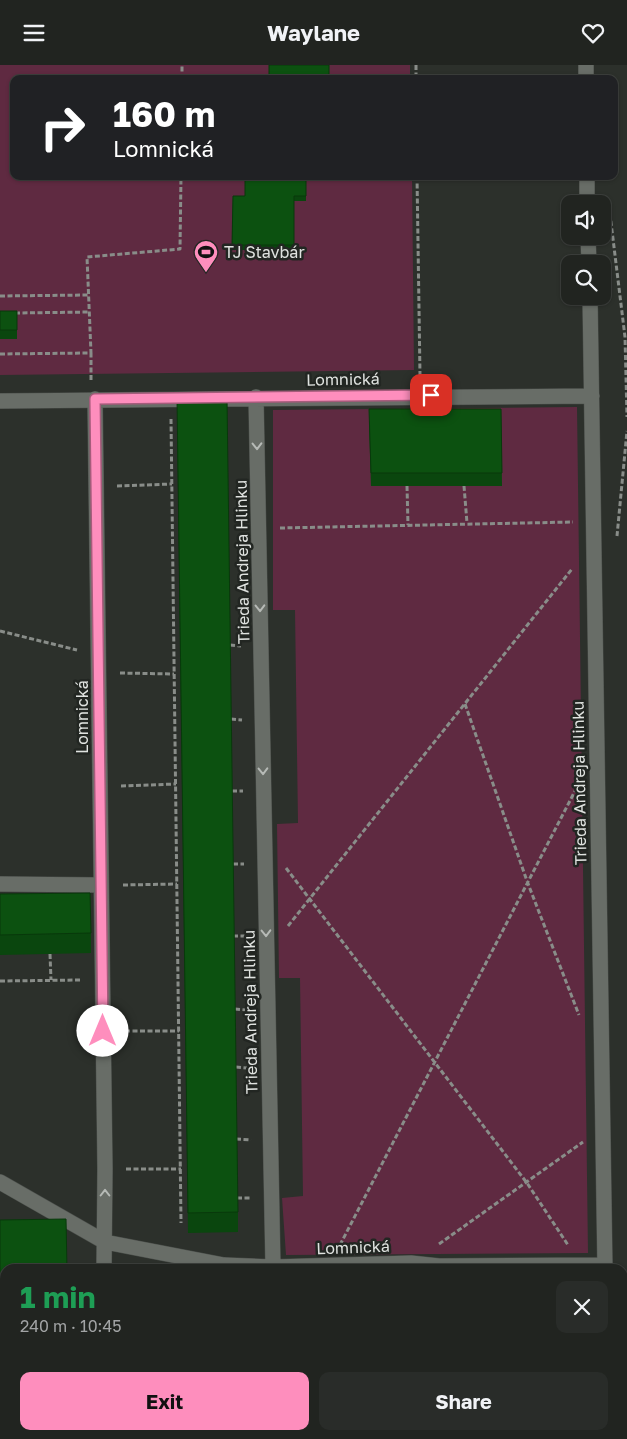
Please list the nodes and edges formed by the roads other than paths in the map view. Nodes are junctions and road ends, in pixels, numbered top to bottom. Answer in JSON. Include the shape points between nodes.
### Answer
{"nodes":[{"id":1,"x":587,"y":180,"type":"edge"},
{"id":2,"x":587,"y":195,"type":"edge"},
{"id":3,"x":590,"y":305,"type":"edge"},
{"id":4,"x":592,"y":395,"type":"junction"},
{"id":5,"x":256,"y":397,"type":"junction"},
{"id":6,"x":95,"y":399,"type":"junction"},
{"id":7,"x":0,"y":401,"type":"edge"},
{"id":8,"x":0,"y":884,"type":"edge"},
{"id":9,"x":100,"y":885,"type":"junction"},
{"id":10,"x":0,"y":1182,"type":"edge"},
{"id":11,"x":105,"y":1242,"type":"junction"},
{"id":12,"x":104,"y":1264,"type":"edge"},
{"id":13,"x":209,"y":1264,"type":"edge"},
{"id":14,"x":273,"y":1264,"type":"edge"},
{"id":15,"x":370,"y":1264,"type":"edge"},
{"id":16,"x":419,"y":1264,"type":"edge"},
{"id":17,"x":605,"y":1264,"type":"edge"}],
"edges":[{"from":1,"to":2,"type":"street"},
{"from":3,"to":4,"type":"street","name":"Trieda Andreja Hlinku"},
{"from":4,"to":5,"type":"street","name":"Lomnická"},
{"from":4,"to":17,"type":"street","name":"Trieda Andreja Hlinku"},
{"from":5,"to":6,"type":"street","name":"Lomnická"},
{"from":5,"to":14,"type":"street","name":"Trieda Andreja Hlinku","one_way":true},
{"from":6,"to":7,"type":"street","name":"Lomnická"},
{"from":6,"to":9,"type":"street","name":"Lomnická"},
{"from":8,"to":9,"type":"street"},
{"from":11,"to":9,"type":"street","name":"Lomnická","one_way":true},
{"from":10,"to":11,"type":"street","name":"Lomnická"},
{"from":11,"to":12,"type":"street","name":"Lomnická"},
{"from":11,"to":13,"type":"street","name":"Lomnická"},
{"from":15,"to":16,"type":"street","name":"Lomnická"}]}
